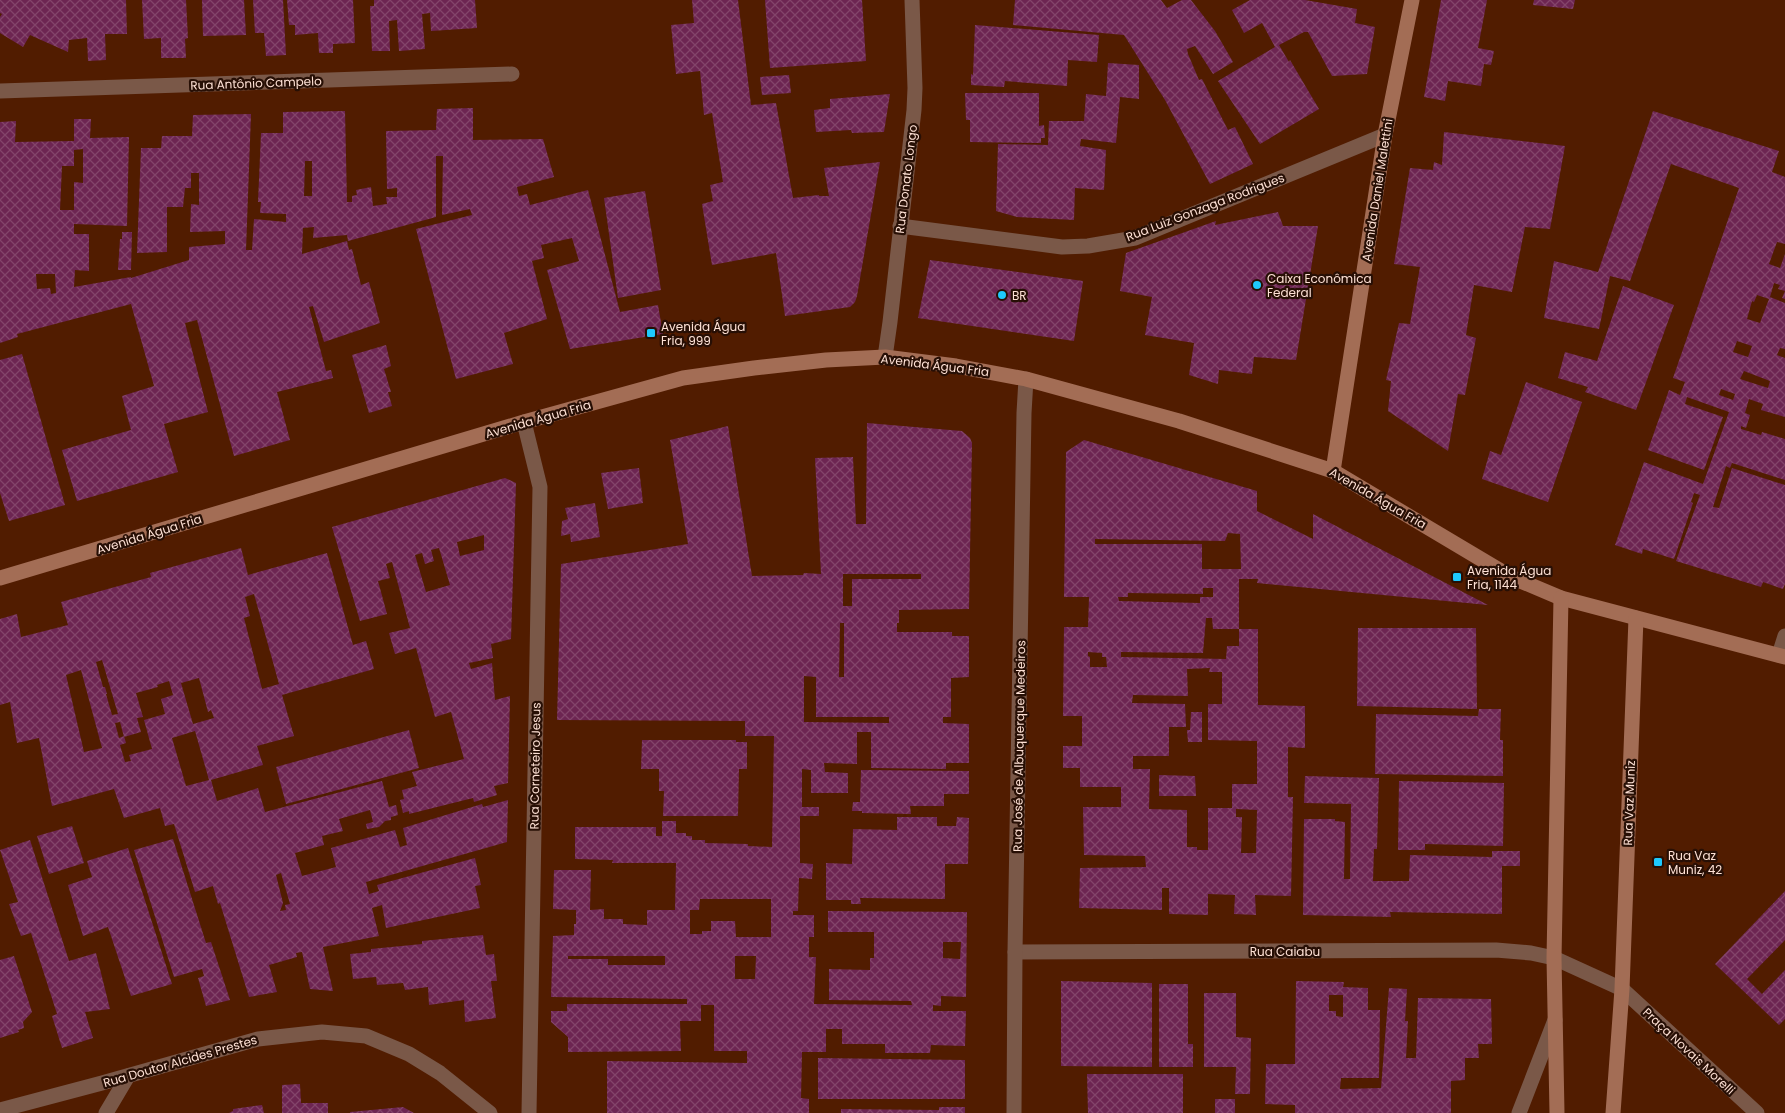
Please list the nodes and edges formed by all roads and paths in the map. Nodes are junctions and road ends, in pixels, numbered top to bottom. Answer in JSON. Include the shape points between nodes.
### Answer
{"nodes":[{"id":1,"x":912,"y":0,"type":"edge"},
{"id":2,"x":1412,"y":0,"type":"edge"},
{"id":3,"x":512,"y":74,"type":"dead end"},
{"id":4,"x":0,"y":91,"type":"edge"},
{"id":5,"x":1385,"y":135,"type":"junction"},
{"id":6,"x":900,"y":226,"type":"junction"},
{"id":7,"x":885,"y":357,"type":"junction"},
{"id":8,"x":1026,"y":378,"type":"junction"},
{"id":9,"x":524,"y":422,"type":"junction"},
{"id":10,"x":1333,"y":471,"type":"junction"},
{"id":11,"x":0,"y":578,"type":"edge"},
{"id":12,"x":1561,"y":598,"type":"junction"},
{"id":13,"x":1636,"y":618,"type":"junction"},
{"id":14,"x":1785,"y":636,"type":"edge"},
{"id":15,"x":1782,"y":656,"type":"edge"},
{"id":16,"x":1015,"y":952,"type":"junction"},
{"id":17,"x":1554,"y":958,"type":"junction"},
{"id":18,"x":1622,"y":989,"type":"junction"},
{"id":19,"x":1556,"y":1018,"type":"junction"},
{"id":20,"x":128,"y":1076,"type":"junction"},
{"id":21,"x":0,"y":1110,"type":"edge"},
{"id":22,"x":106,"y":1113,"type":"edge"},
{"id":23,"x":490,"y":1113,"type":"edge"},
{"id":24,"x":529,"y":1113,"type":"edge"},
{"id":25,"x":1014,"y":1113,"type":"edge"},
{"id":26,"x":1519,"y":1113,"type":"edge"},
{"id":27,"x":1557,"y":1113,"type":"edge"},
{"id":28,"x":1612,"y":1113,"type":"edge"},
{"id":29,"x":1757,"y":1113,"type":"edge"}],
"edges":[{"from":1,"to":6,"type":"street","name":"Rua Donato Longo","via":[[915,98]]},
{"from":2,"to":5,"type":"main road","name":"Avenida Daniel Malettini"},
{"from":3,"to":4,"type":"street","name":"Rua Antônio Campelo"},
{"from":5,"to":6,"type":"street","name":"Rua Luiz Gonzaga Rodrigues","via":[[1135,238],[1062,247]]},
{"from":5,"to":10,"type":"main road","name":"Avenida Daniel Malettini"},
{"from":6,"to":7,"type":"street","name":"Rua Donato Longo"},
{"from":7,"to":8,"type":"main road","name":"Avenida Água Fria"},
{"from":7,"to":9,"type":"main road","name":"Avenida Água Fria","via":[[826,360],[683,378]]},
{"from":8,"to":10,"type":"main road","name":"Avenida Água Fria","via":[[1179,421]]},
{"from":8,"to":16,"type":"street","name":"Rua José de Albuquerque Medeiros"},
{"from":9,"to":11,"type":"main road","name":"Avenida Água Fria"},
{"from":9,"to":24,"type":"street","name":"Rua Corneteiro Jesus","via":[[540,487]]},
{"from":10,"to":12,"type":"main road","name":"Avenida Água Fria","via":[[1511,577]]},
{"from":12,"to":13,"type":"main road","name":"Avenida Água Fria"},
{"from":12,"to":17,"type":"main road"},
{"from":13,"to":15,"type":"main road","name":"Avenida Água Fria"},
{"from":13,"to":18,"type":"main road","name":"Rua Vaz Muniz"},
{"from":14,"to":15,"type":"street"},
{"from":16,"to":17,"type":"street","name":"Rua Caiabu","via":[[1496,950]]},
{"from":16,"to":25,"type":"street","name":"Rua José de Albuquerque Medeiros"},
{"from":17,"to":18,"type":"street"},
{"from":17,"to":19,"type":"main road"},
{"from":18,"to":28,"type":"main road","name":"Rua Vaz Muniz"},
{"from":18,"to":29,"type":"street","name":"Praça Novais Morelli"},
{"from":19,"to":26,"type":"street"},
{"from":19,"to":27,"type":"main road"},
{"from":20,"to":21,"type":"street","name":"Rua Doutor Alcides Prestes"},
{"from":20,"to":22,"type":"street"},
{"from":20,"to":23,"type":"street","name":"Rua Doutor Alcides Prestes","via":[[258,1038],[322,1032],[366,1036],[409,1054],[440,1073]]}]}
